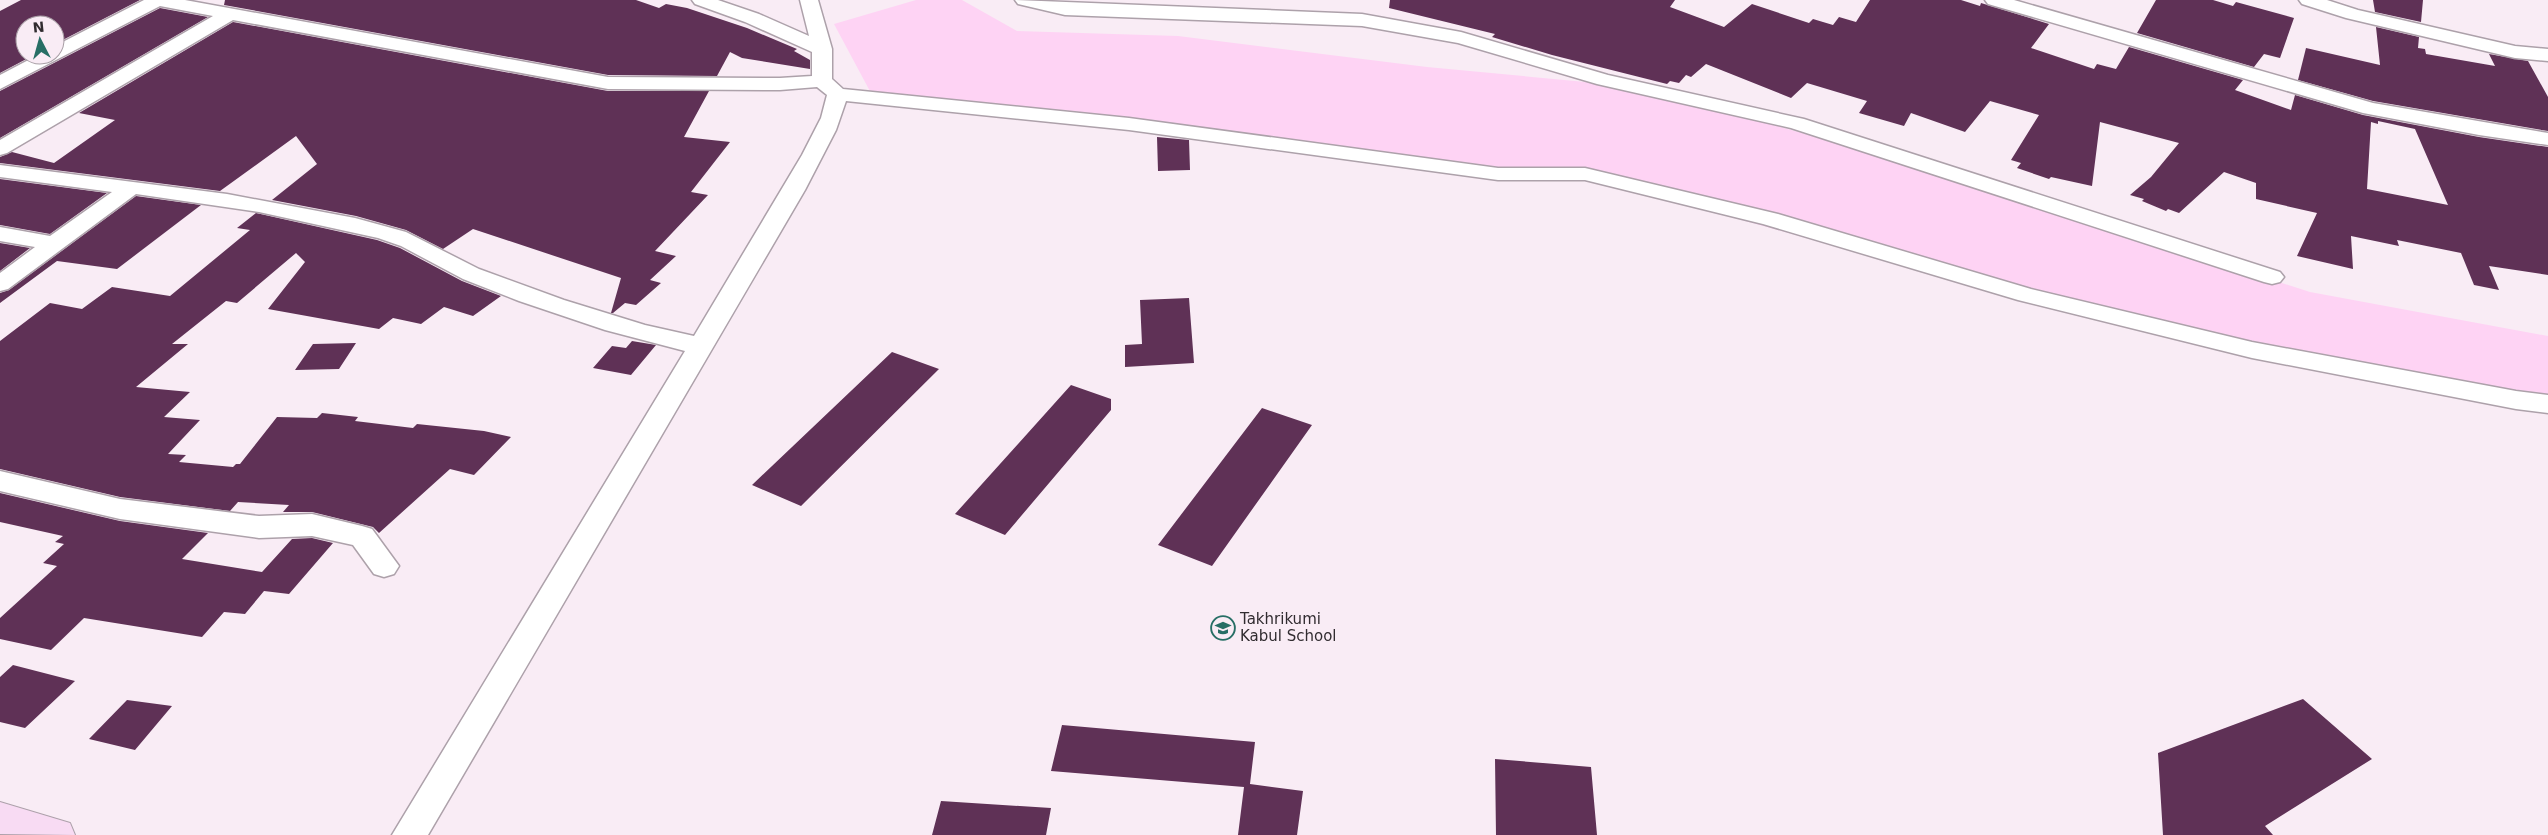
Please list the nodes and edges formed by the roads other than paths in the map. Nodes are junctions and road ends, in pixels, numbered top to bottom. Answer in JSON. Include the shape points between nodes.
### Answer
{"nodes":[{"id":1,"x":156,"y":0,"type":"edge"},
{"id":2,"x":700,"y":0,"type":"edge"},
{"id":3,"x":809,"y":0,"type":"edge"},
{"id":4,"x":1024,"y":0,"type":"edge"},
{"id":5,"x":1994,"y":0,"type":"edge"},
{"id":6,"x":2308,"y":0,"type":"edge"},
{"id":7,"x":230,"y":14,"type":"junction"},
{"id":8,"x":65,"y":49,"type":"edge"},
{"id":9,"x":822,"y":49,"type":"junction"},
{"id":10,"x":2548,"y":54,"type":"edge"},
{"id":11,"x":35,"y":65,"type":"edge"},
{"id":12,"x":0,"y":83,"type":"edge"},
{"id":13,"x":830,"y":87,"type":"junction"},
{"id":14,"x":2548,"y":139,"type":"edge"},
{"id":15,"x":6,"y":142,"type":"edge"},
{"id":16,"x":0,"y":171,"type":"edge"},
{"id":17,"x":132,"y":187,"type":"junction"},
{"id":18,"x":0,"y":234,"type":"edge"},
{"id":19,"x":55,"y":244,"type":"junction"},
{"id":20,"x":2272,"y":277,"type":"dead end"},
{"id":21,"x":0,"y":284,"type":"edge"},
{"id":22,"x":701,"y":346,"type":"junction"},
{"id":23,"x":2548,"y":404,"type":"edge"},
{"id":24,"x":0,"y":481,"type":"edge"},
{"id":25,"x":384,"y":566,"type":"dead end"},
{"id":26,"x":0,"y":818,"type":"edge"},
{"id":27,"x":56,"y":835,"type":"edge"},
{"id":28,"x":409,"y":835,"type":"edge"}],
"edges":[{"from":1,"to":7,"type":"street"},
{"from":1,"to":8,"type":"street"},
{"from":2,"to":9,"type":"street","via":[[752,18]]},
{"from":3,"to":9,"type":"street"},
{"from":4,"to":20,"type":"street","via":[[1066,10],[1362,20],[1461,38],[1604,80],[1797,123]]},
{"from":5,"to":14,"type":"street","via":[[2370,109]]},
{"from":6,"to":10,"type":"street","via":[[2353,14],[2515,52]]},
{"from":7,"to":13,"type":"street","via":[[608,83]]},
{"from":7,"to":15,"type":"street"},
{"from":9,"to":13,"type":"street"},
{"from":11,"to":12,"type":"street"},
{"from":13,"to":22,"type":"street","via":[[836,105],[794,190]]},
{"from":13,"to":23,"type":"street","via":[[1498,174],[1585,174],[1770,218],[2026,294],[2252,350]]},
{"from":16,"to":17,"type":"street","via":[[32,178]]},
{"from":17,"to":19,"type":"street"},
{"from":17,"to":22,"type":"street","via":[[312,214],[388,234],[524,294],[670,340]]},
{"from":18,"to":19,"type":"street"},
{"from":19,"to":21,"type":"street"},
{"from":22,"to":28,"type":"street"},
{"from":24,"to":25,"type":"street","via":[[120,509],[259,527],[312,525],[362,537]]},
{"from":26,"to":27,"type":"main road"}]}
